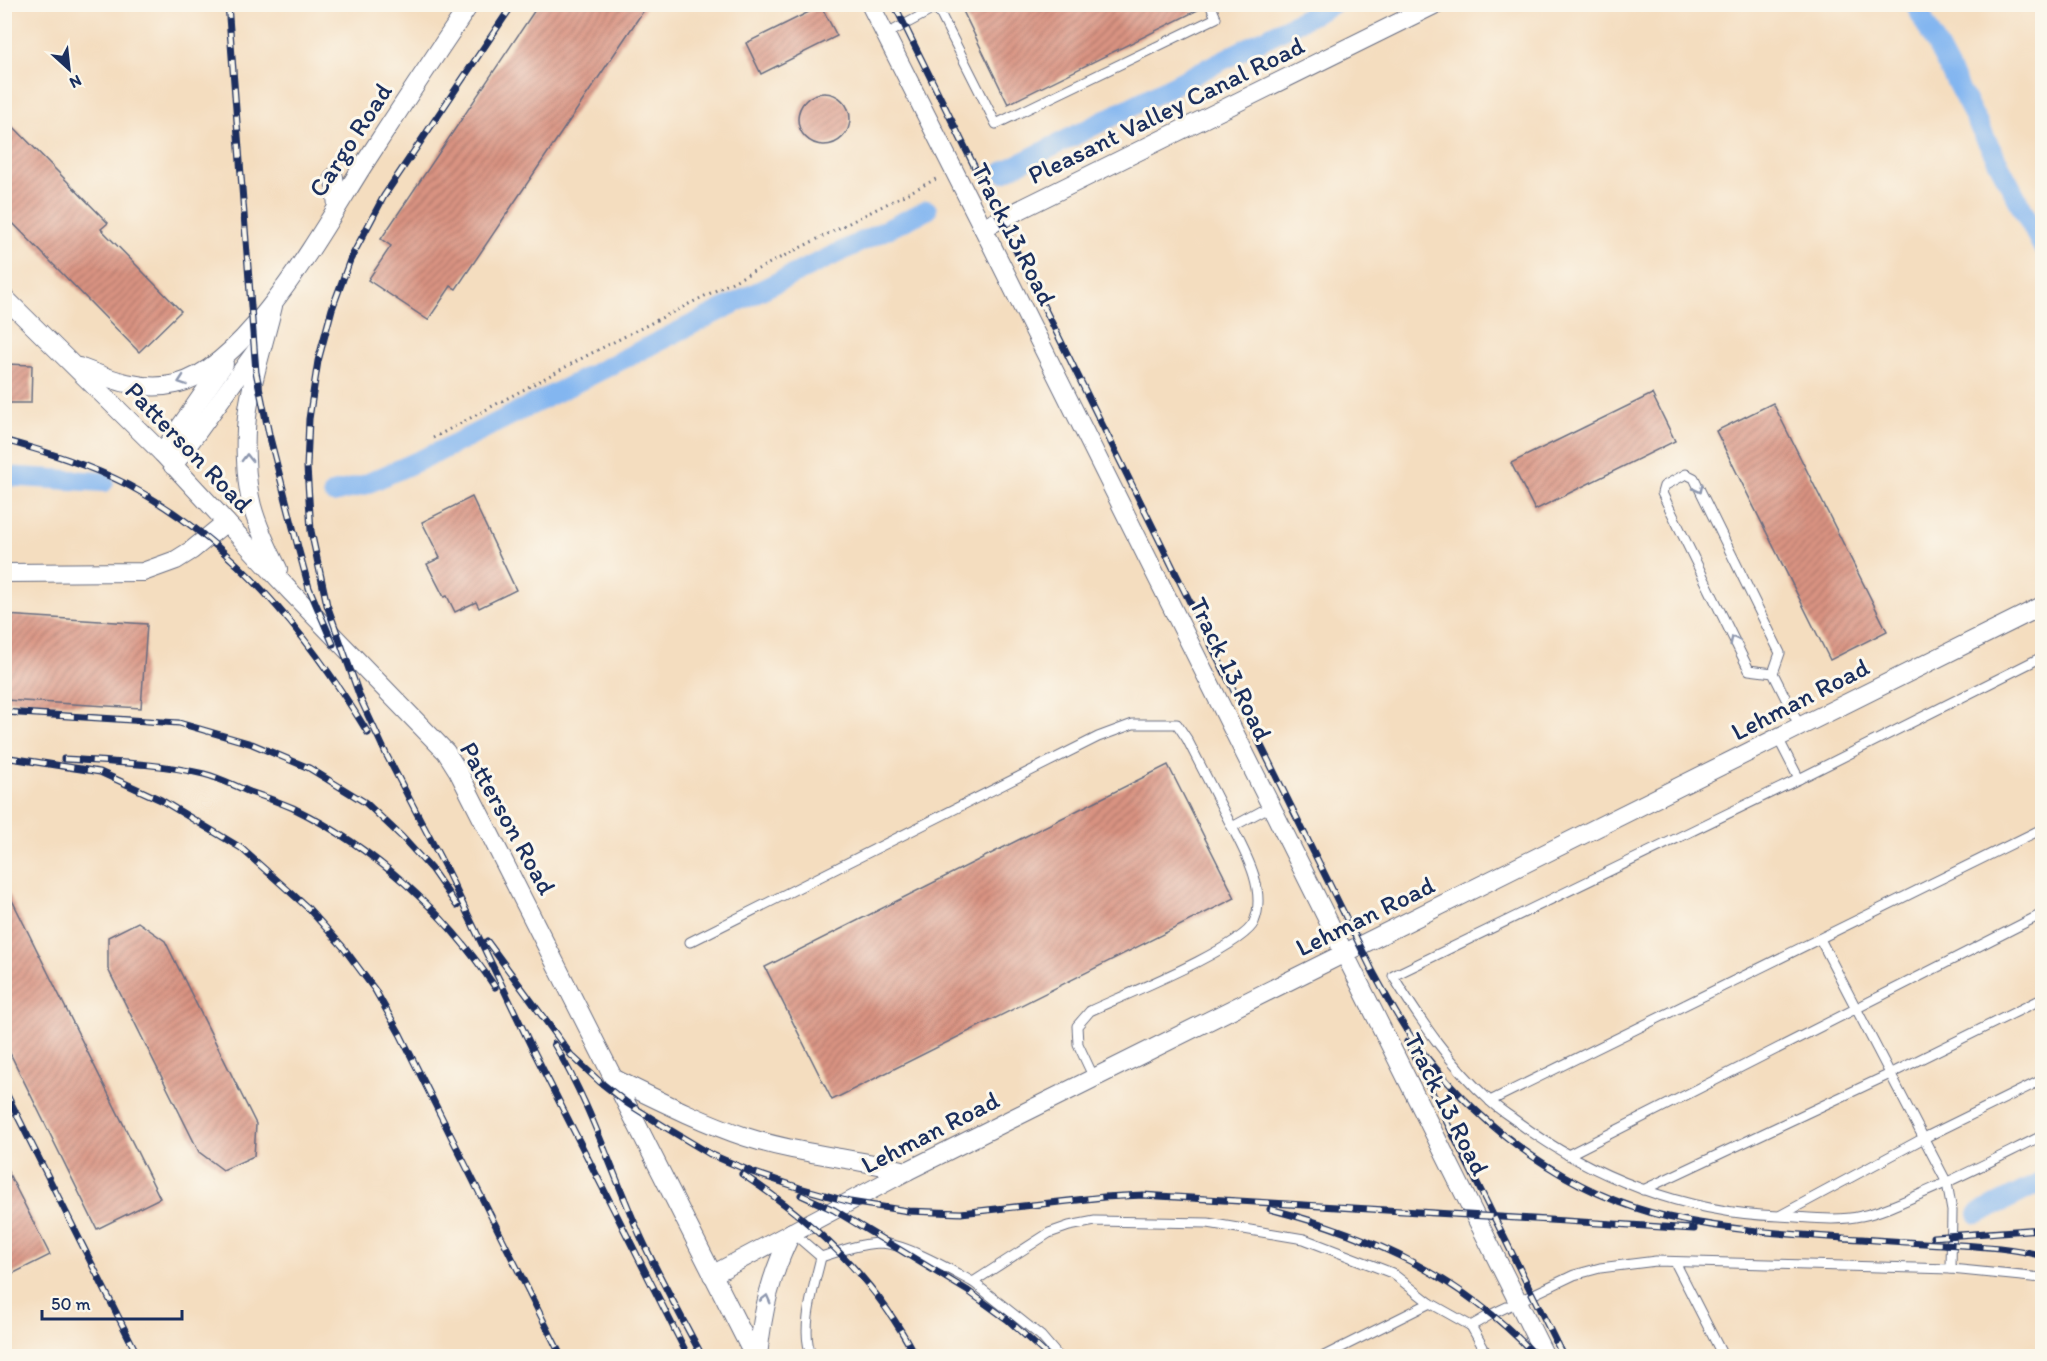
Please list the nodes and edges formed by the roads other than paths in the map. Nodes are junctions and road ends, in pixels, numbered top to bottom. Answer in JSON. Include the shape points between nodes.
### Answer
{"nodes":[{"id":1,"x":470,"y":4,"type":"edge"},
{"id":2,"x":870,"y":4,"type":"edge"},
{"id":3,"x":1209,"y":4,"type":"edge"},
{"id":4,"x":1436,"y":4,"type":"edge"},
{"id":5,"x":939,"y":6,"type":"edge"},
{"id":6,"x":885,"y":35,"type":"junction"},
{"id":7,"x":334,"y":177,"type":"dead end"},
{"id":8,"x":337,"y":207,"type":"junction"},
{"id":9,"x":983,"y":228,"type":"junction"},
{"id":10,"x":4,"y":297,"type":"edge"},
{"id":11,"x":274,"y":304,"type":"junction"},
{"id":12,"x":265,"y":337,"type":"junction"},
{"id":13,"x":237,"y":346,"type":"junction"},
{"id":14,"x":72,"y":364,"type":"junction"},
{"id":15,"x":168,"y":460,"type":"junction"},
{"id":16,"x":226,"y":522,"type":"junction"},
{"id":17,"x":4,"y":573,"type":"edge"},
{"id":18,"x":290,"y":591,"type":"junction"},
{"id":19,"x":2043,"y":606,"type":"edge"},
{"id":20,"x":2043,"y":657,"type":"edge"},
{"id":21,"x":1773,"y":673,"type":"junction"},
{"id":22,"x":1800,"y":727,"type":"junction"},
{"id":23,"x":1778,"y":738,"type":"junction"},
{"id":24,"x":1799,"y":779,"type":"junction"},
{"id":25,"x":1271,"y":806,"type":"junction"},
{"id":26,"x":1232,"y":826,"type":"junction"},
{"id":27,"x":2043,"y":829,"type":"edge"},
{"id":28,"x":2043,"y":914,"type":"edge"},
{"id":29,"x":1820,"y":939,"type":"junction"},
{"id":30,"x":690,"y":942,"type":"dead end"},
{"id":31,"x":1344,"y":954,"type":"junction"},
{"id":32,"x":2043,"y":999,"type":"edge"},
{"id":33,"x":1857,"y":1009,"type":"junction"},
{"id":34,"x":1890,"y":1074,"type":"junction"},
{"id":35,"x":1094,"y":1078,"type":"junction"},
{"id":36,"x":615,"y":1079,"type":"junction"},
{"id":37,"x":2043,"y":1080,"type":"edge"},
{"id":38,"x":1490,"y":1101,"type":"junction"},
{"id":39,"x":2043,"y":1136,"type":"edge"},
{"id":40,"x":1924,"y":1138,"type":"junction"},
{"id":41,"x":1568,"y":1155,"type":"junction"},
{"id":42,"x":907,"y":1171,"type":"junction"},
{"id":43,"x":1947,"y":1183,"type":"junction"},
{"id":44,"x":1643,"y":1190,"type":"junction"},
{"id":45,"x":1779,"y":1216,"type":"junction"},
{"id":46,"x":792,"y":1232,"type":"junction"},
{"id":47,"x":821,"y":1257,"type":"junction"},
{"id":48,"x":1675,"y":1262,"type":"junction"},
{"id":49,"x":1951,"y":1269,"type":"junction"},
{"id":50,"x":712,"y":1275,"type":"junction"},
{"id":51,"x":2043,"y":1278,"type":"edge"},
{"id":52,"x":974,"y":1282,"type":"junction"},
{"id":53,"x":1518,"y":1302,"type":"junction"},
{"id":54,"x":1430,"y":1303,"type":"junction"},
{"id":55,"x":1471,"y":1326,"type":"junction"},
{"id":56,"x":756,"y":1356,"type":"edge"},
{"id":57,"x":812,"y":1356,"type":"edge"},
{"id":58,"x":1058,"y":1356,"type":"edge"},
{"id":59,"x":1324,"y":1356,"type":"edge"},
{"id":60,"x":1488,"y":1356,"type":"edge"},
{"id":61,"x":1545,"y":1356,"type":"edge"},
{"id":62,"x":1723,"y":1356,"type":"edge"}],
"edges":[{"from":1,"to":8,"type":"street","name":"Cargo Road"},
{"from":2,"to":6,"type":"street","name":"Track 13 Road"},
{"from":3,"to":5,"type":"lane","via":[[1216,18],[996,124]]},
{"from":4,"to":9,"type":"street","name":"Pleasant Valley Canal Road"},
{"from":5,"to":6,"type":"lane"},
{"from":6,"to":9,"type":"street","name":"Track 13 Road"},
{"from":7,"to":8,"type":"street"},
{"from":8,"to":11,"type":"street","name":"Cargo Road"},
{"from":9,"to":25,"type":"street","name":"Track 13 Road"},
{"from":10,"to":14,"type":"street","name":"Patterson Road"},
{"from":11,"to":12,"type":"street","name":"Cargo Road"},
{"from":11,"to":13,"type":"street","name":"Cargo Road"},
{"from":12,"to":15,"type":"street"},
{"from":18,"to":12,"type":"street","name":"Cargo Road","one_way":true,"via":[[267,548],[251,505],[249,487],[248,410]]},
{"from":13,"to":14,"type":"street","name":"Cargo Road","one_way":true,"via":[[200,375],[161,387],[117,381]]},
{"from":13,"to":15,"type":"street"},
{"from":14,"to":15,"type":"street","name":"Patterson Road"},
{"from":15,"to":16,"type":"street","name":"Patterson Road"},
{"from":16,"to":17,"type":"street","via":[[192,550],[143,572]]},
{"from":16,"to":18,"type":"street","name":"Patterson Road"},
{"from":18,"to":36,"type":"street","name":"Patterson Road","via":[[446,752]]},
{"from":19,"to":22,"type":"street","name":"Lehman Road"},
{"from":20,"to":24,"type":"lane"},
{"from":21,"to":21,"type":"lane","one_way":true,"via":[[1749,670],[1662,493],[1664,486],[1686,474],[1694,478],[1780,653]]},
{"from":21,"to":22,"type":"lane"},
{"from":22,"to":23,"type":"street","name":"Lehman Road"},
{"from":23,"to":24,"type":"lane"},
{"from":23,"to":31,"type":"street","name":"Lehman Road"},
{"from":24,"to":38,"type":"lane","via":[[1393,976],[1444,1050]]},
{"from":25,"to":26,"type":"lane"},
{"from":25,"to":31,"type":"street","name":"Track 13 Road"},
{"from":26,"to":30,"type":"lane","via":[[1177,724],[1132,724],[1098,737]]},
{"from":26,"to":35,"type":"lane","via":[[1249,861],[1258,897],[1254,923],[1221,950],[1090,1011],[1077,1026],[1078,1044]]},
{"from":27,"to":29,"type":"lane"},
{"from":28,"to":33,"type":"lane"},
{"from":29,"to":33,"type":"lane"},
{"from":29,"to":38,"type":"lane"},
{"from":31,"to":35,"type":"street","name":"Lehman Road"},
{"from":31,"to":53,"type":"street","name":"Track 13 Road"},
{"from":32,"to":34,"type":"lane"},
{"from":33,"to":34,"type":"lane"},
{"from":33,"to":41,"type":"lane"},
{"from":34,"to":40,"type":"lane"},
{"from":34,"to":44,"type":"lane"},
{"from":35,"to":42,"type":"street","name":"Lehman Road"},
{"from":36,"to":42,"type":"street","via":[[746,1137]]},
{"from":36,"to":50,"type":"street","name":"Patterson Road"},
{"from":37,"to":40,"type":"lane"},
{"from":38,"to":41,"type":"lane"},
{"from":39,"to":43,"type":"lane"},
{"from":40,"to":43,"type":"lane"},
{"from":40,"to":45,"type":"lane"},
{"from":41,"to":44,"type":"lane"},
{"from":42,"to":46,"type":"street","name":"Lehman Road"},
{"from":43,"to":45,"type":"lane","via":[[1858,1217]]},
{"from":43,"to":49,"type":"lane","via":[[1952,1211]]},
{"from":44,"to":45,"type":"lane","via":[[1694,1205]]},
{"from":46,"to":47,"type":"lane"},
{"from":46,"to":50,"type":"street","name":"Lehman Road"},
{"from":56,"to":46,"type":"street","one_way":true,"via":[[770,1285]]},
{"from":47,"to":52,"type":"lane","via":[[856,1245],[882,1243],[909,1251]]},
{"from":47,"to":57,"type":"lane","via":[[807,1324]]},
{"from":48,"to":49,"type":"lane"},
{"from":48,"to":53,"type":"lane","via":[[1656,1261],[1574,1275]]},
{"from":48,"to":62,"type":"lane"},
{"from":49,"to":51,"type":"lane"},
{"from":50,"to":56,"type":"street","name":"Patterson Road"},
{"from":52,"to":54,"type":"lane","via":[[1049,1233],[1068,1226],[1095,1221],[1208,1223],[1304,1239],[1392,1273]]},
{"from":52,"to":58,"type":"lane","via":[[1041,1336]]},
{"from":53,"to":55,"type":"lane"},
{"from":53,"to":61,"type":"street","name":"Track 13 Road"},
{"from":54,"to":55,"type":"lane"},
{"from":54,"to":59,"type":"lane"},
{"from":55,"to":60,"type":"lane"}]}
